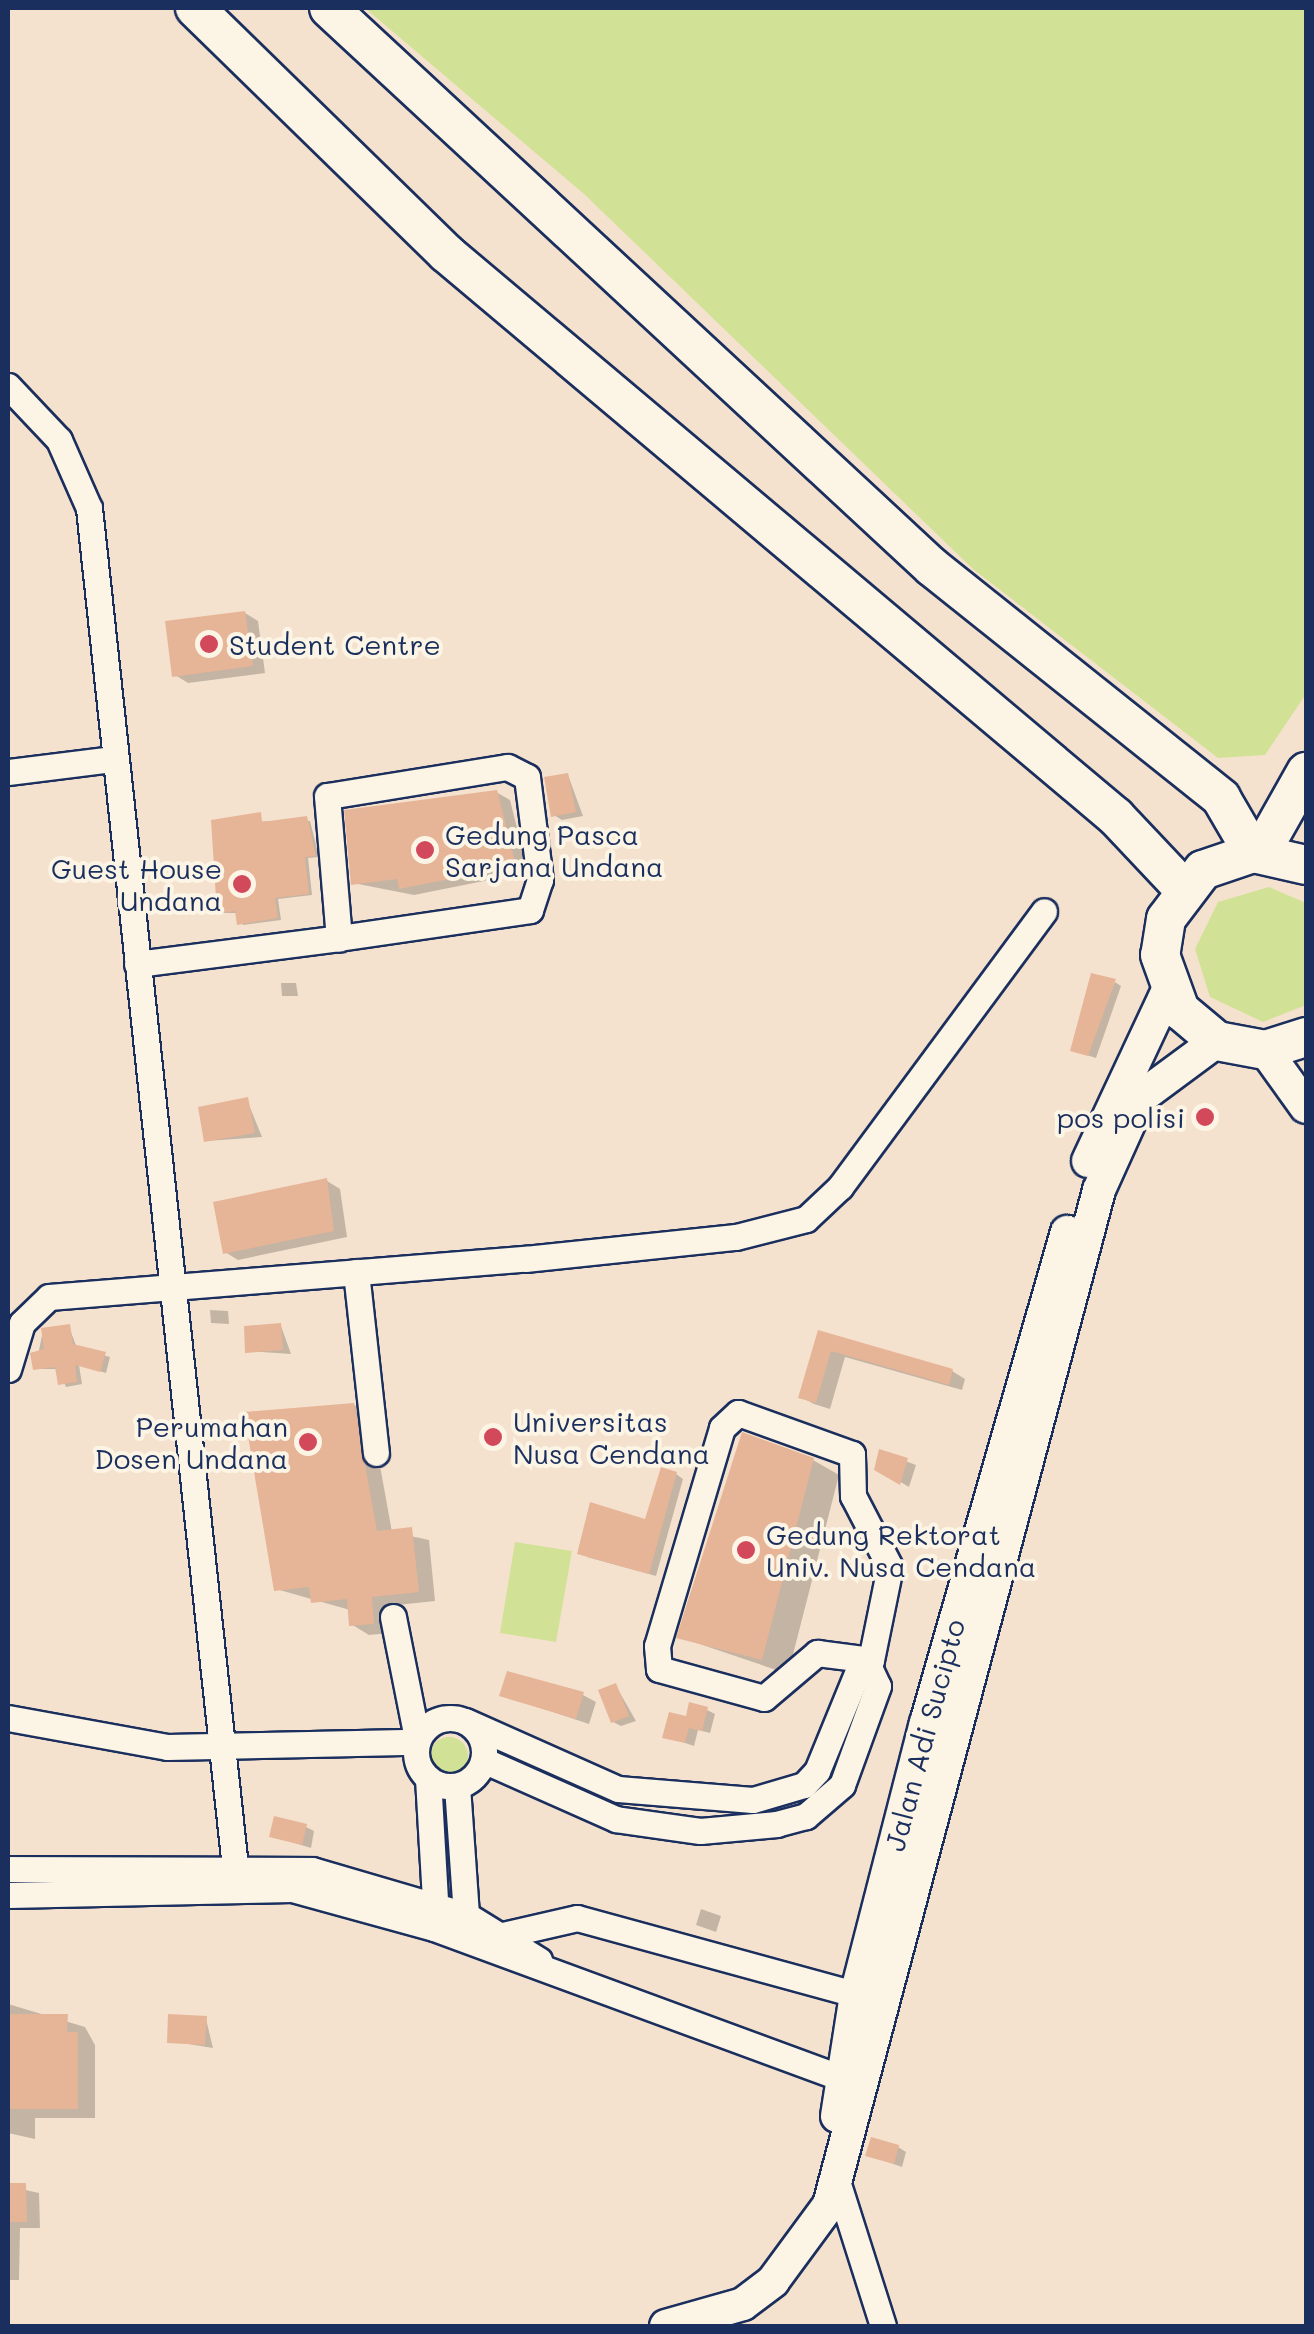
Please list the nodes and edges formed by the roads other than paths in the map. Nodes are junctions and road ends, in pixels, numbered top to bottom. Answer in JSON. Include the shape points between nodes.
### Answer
{"nodes":[{"id":1,"x":195,"y":8,"type":"edge"},
{"id":2,"x":329,"y":8,"type":"edge"},
{"id":3,"x":8,"y":386,"type":"edge"},
{"id":4,"x":113,"y":758,"type":"junction"},
{"id":5,"x":8,"y":772,"type":"edge"},
{"id":6,"x":1306,"y":772,"type":"edge"},
{"id":7,"x":1257,"y":853,"type":"junction"},
{"id":8,"x":1306,"y":865,"type":"edge"},
{"id":9,"x":1184,"y":888,"type":"junction"},
{"id":10,"x":1044,"y":911,"type":"dead end"},
{"id":11,"x":339,"y":938,"type":"junction"},
{"id":12,"x":137,"y":964,"type":"junction"},
{"id":13,"x":1168,"y":990,"type":"junction"},
{"id":14,"x":1306,"y":1037,"type":"edge"},
{"id":15,"x":1218,"y":1040,"type":"junction"},
{"id":16,"x":1265,"y":1050,"type":"junction"},
{"id":17,"x":1306,"y":1106,"type":"edge"},
{"id":18,"x":356,"y":1272,"type":"junction"},
{"id":19,"x":172,"y":1285,"type":"junction"},
{"id":20,"x":8,"y":1369,"type":"edge"},
{"id":21,"x":376,"y":1453,"type":"dead end"},
{"id":22,"x":393,"y":1617,"type":"dead end"},
{"id":23,"x":870,"y":1663,"type":"junction"},
{"id":24,"x":8,"y":1718,"type":"edge"},
{"id":25,"x":465,"y":1721,"type":"junction"},
{"id":26,"x":417,"y":1740,"type":"junction"},
{"id":27,"x":220,"y":1746,"type":"junction"},
{"id":28,"x":483,"y":1760,"type":"junction"},
{"id":29,"x":578,"y":1771,"type":"junction"},
{"id":30,"x":428,"y":1778,"type":"junction"},
{"id":31,"x":457,"y":1786,"type":"junction"},
{"id":32,"x":561,"y":1796,"type":"junction"},
{"id":33,"x":8,"y":1869,"type":"edge"},
{"id":34,"x":238,"y":1875,"type":"junction"},
{"id":35,"x":8,"y":1895,"type":"edge"},
{"id":36,"x":466,"y":1914,"type":"junction"},
{"id":37,"x":436,"y":1917,"type":"junction"},
{"id":38,"x":503,"y":1935,"type":"junction"},
{"id":39,"x":552,"y":1976,"type":"junction"},
{"id":40,"x":870,"y":1999,"type":"junction"},
{"id":41,"x":851,"y":2081,"type":"junction"},
{"id":42,"x":838,"y":2184,"type":"junction"},
{"id":43,"x":666,"y":2326,"type":"edge"},
{"id":44,"x":884,"y":2326,"type":"edge"}],
"edges":[{"from":1,"to":9,"type":"highway","via":[[446,254],[1116,817]]},
{"from":2,"to":7,"type":"highway","via":[[932,567],[1220,798]]},
{"from":3,"to":4,"type":"street","via":[[58,440],[85,491]]},
{"from":4,"to":5,"type":"street"},
{"from":4,"to":12,"type":"street"},
{"from":6,"to":7,"type":"highway"},
{"from":7,"to":8,"type":"highway"},
{"from":7,"to":9,"type":"highway","via":[[1227,858]]},
{"from":9,"to":13,"type":"highway","via":[[1160,955]]},
{"from":10,"to":18,"type":"street","via":[[840,1188],[806,1219],[736,1237]]},
{"from":11,"to":11,"type":"street","via":[[530,910],[540,880],[527,777],[507,767],[327,796]]},
{"from":11,"to":12,"type":"street"},
{"from":12,"to":19,"type":"street"},
{"from":13,"to":15,"type":"highway"},
{"from":13,"to":40,"type":"main road","name":"Jalan Adi Sucipto","via":[[1083,1176]]},
{"from":14,"to":16,"type":"highway"},
{"from":15,"to":16,"type":"highway"},
{"from":15,"to":40,"type":"main road","name":"Jalan Adi Sucipto","via":[[1141,1097],[1099,1190]]},
{"from":16,"to":17,"type":"main road"},
{"from":18,"to":19,"type":"street"},
{"from":18,"to":21,"type":"street"},
{"from":19,"to":20,"type":"street","via":[[49,1297],[22,1323]]},
{"from":19,"to":27,"type":"street"},
{"from":22,"to":26,"type":"street"},
{"from":23,"to":23,"type":"street","via":[[890,1562],[856,1505],[852,1454],[738,1413],[722,1428],[657,1646],[659,1668],[771,1698],[817,1653]]},
{"from":23,"to":29,"type":"street","via":[[848,1686],[825,1760],[783,1794],[700,1801],[618,1790]]},
{"from":23,"to":32,"type":"street","via":[[874,1703],[842,1786],[806,1816],[700,1831],[616,1818]]},
{"from":24,"to":27,"type":"street","via":[[167,1748]]},
{"from":25,"to":26,"type":"street","via":[[437,1719]]},
{"from":25,"to":28,"type":"street"},
{"from":25,"to":29,"type":"street"},
{"from":26,"to":27,"type":"street"},
{"from":26,"to":30,"type":"street"},
{"from":27,"to":34,"type":"street"},
{"from":28,"to":31,"type":"street"},
{"from":28,"to":32,"type":"street"},
{"from":29,"to":32,"type":"street"},
{"from":30,"to":31,"type":"street"},
{"from":30,"to":37,"type":"street"},
{"from":31,"to":36,"type":"street"},
{"from":33,"to":34,"type":"street"},
{"from":34,"to":35,"type":"street"},
{"from":34,"to":37,"type":"street"},
{"from":36,"to":37,"type":"street"},
{"from":36,"to":38,"type":"street"},
{"from":37,"to":39,"type":"street"},
{"from":38,"to":39,"type":"street"},
{"from":38,"to":40,"type":"street","via":[[577,1918]]},
{"from":39,"to":41,"type":"street"},
{"from":40,"to":41,"type":"main road","name":"Jalan Adi Sucipto"},
{"from":41,"to":42,"type":"main road","name":"Jalan Adi Sucipto","via":[[834,2108],[849,2149]]},
{"from":42,"to":43,"type":"main road","name":"Jalan Adi Sucipto","via":[[773,2281],[743,2304]]},
{"from":42,"to":44,"type":"street"}]}
